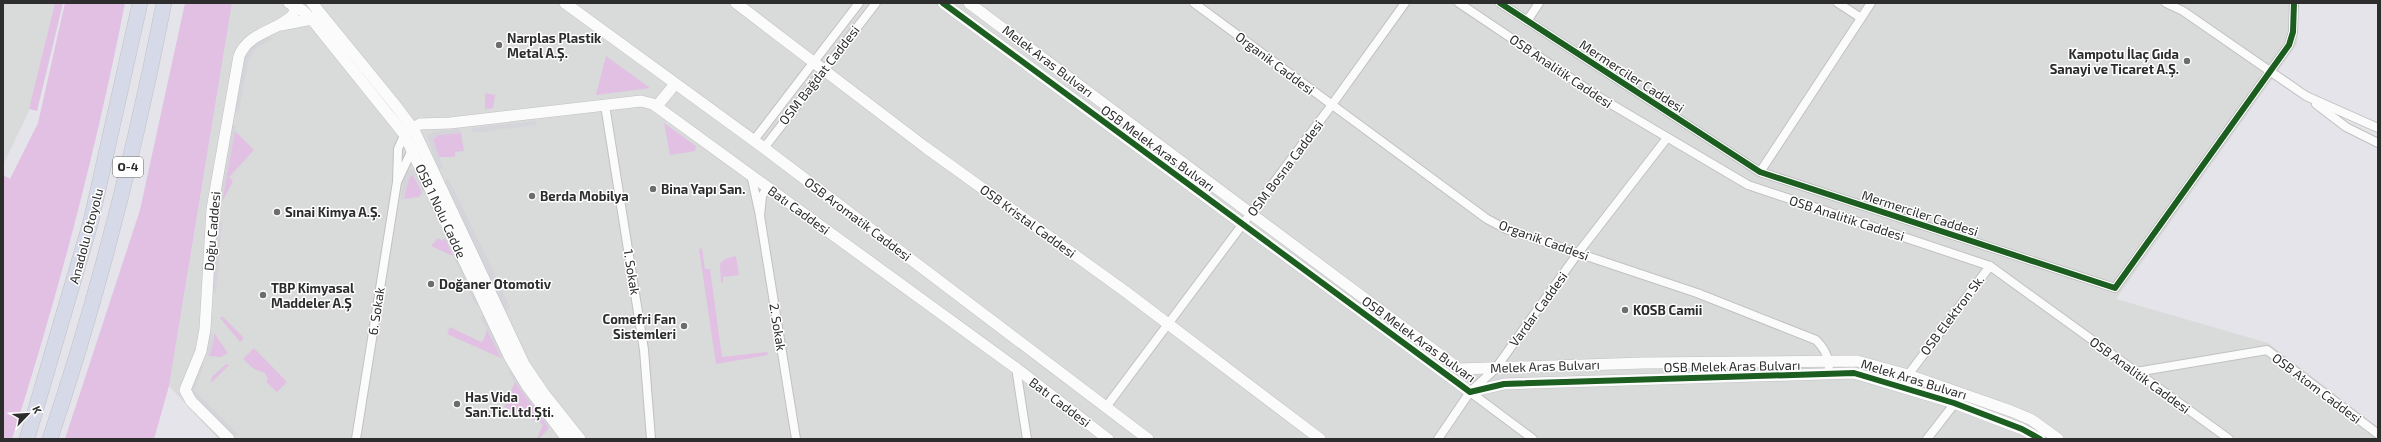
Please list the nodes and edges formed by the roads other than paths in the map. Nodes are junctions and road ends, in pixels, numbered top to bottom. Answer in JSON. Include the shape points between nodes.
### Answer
{"nodes":[{"id":1,"x":140,"y":3,"type":"edge"},
{"id":2,"x":164,"y":3,"type":"edge"},
{"id":3,"x":565,"y":3,"type":"edge"},
{"id":4,"x":736,"y":3,"type":"edge"},
{"id":5,"x":859,"y":3,"type":"edge"},
{"id":6,"x":876,"y":3,"type":"edge"},
{"id":7,"x":943,"y":3,"type":"edge"},
{"id":8,"x":969,"y":3,"type":"edge"},
{"id":9,"x":1194,"y":3,"type":"edge"},
{"id":10,"x":1405,"y":3,"type":"edge"},
{"id":11,"x":1459,"y":3,"type":"edge"},
{"id":12,"x":1500,"y":3,"type":"edge"},
{"id":13,"x":1539,"y":3,"type":"edge"},
{"id":14,"x":1838,"y":3,"type":"edge"},
{"id":15,"x":1871,"y":3,"type":"edge"},
{"id":16,"x":2166,"y":3,"type":"edge"},
{"id":17,"x":2294,"y":3,"type":"edge"},
{"id":18,"x":291,"y":4,"type":"edge"},
{"id":19,"x":314,"y":6,"type":"edge"},
{"id":20,"x":1861,"y":18,"type":"junction"},
{"id":21,"x":312,"y":20,"type":"junction"},
{"id":22,"x":1527,"y":21,"type":"junction"},
{"id":23,"x":279,"y":25,"type":"junction"},
{"id":24,"x":818,"y":66,"type":"junction"},
{"id":25,"x":2270,"y":72,"type":"junction"},
{"id":26,"x":675,"y":84,"type":"junction"},
{"id":27,"x":2306,"y":96,"type":"junction"},
{"id":28,"x":605,"y":105,"type":"junction"},
{"id":29,"x":657,"y":106,"type":"junction"},
{"id":30,"x":1331,"y":106,"type":"junction"},
{"id":31,"x":450,"y":123,"type":"junction"},
{"id":32,"x":2378,"y":128,"type":"edge"},
{"id":33,"x":407,"y":131,"type":"junction"},
{"id":34,"x":1666,"y":138,"type":"junction"},
{"id":35,"x":754,"y":140,"type":"junction"},
{"id":36,"x":2378,"y":142,"type":"edge"},
{"id":37,"x":416,"y":144,"type":"junction"},
{"id":38,"x":764,"y":148,"type":"junction"},
{"id":39,"x":1760,"y":172,"type":"junction"},
{"id":40,"x":751,"y":174,"type":"junction"},
{"id":41,"x":397,"y":182,"type":"junction"},
{"id":42,"x":768,"y":186,"type":"junction"},
{"id":43,"x":1252,"y":213,"type":"junction"},
{"id":44,"x":760,"y":216,"type":"junction"},
{"id":45,"x":1243,"y":224,"type":"junction"},
{"id":46,"x":1578,"y":253,"type":"junction"},
{"id":47,"x":1990,"y":266,"type":"junction"},
{"id":48,"x":1169,"y":325,"type":"junction"},
{"id":49,"x":1829,"y":360,"type":"junction"},
{"id":50,"x":1706,"y":362,"type":"junction"},
{"id":51,"x":1016,"y":368,"type":"junction"},
{"id":52,"x":1496,"y":368,"type":"junction"},
{"id":53,"x":2136,"y":372,"type":"junction"},
{"id":54,"x":1829,"y":374,"type":"junction"},
{"id":55,"x":1908,"y":374,"type":"junction"},
{"id":56,"x":1707,"y":377,"type":"junction"},
{"id":57,"x":1903,"y":386,"type":"junction"},
{"id":58,"x":1470,"y":392,"type":"junction"},
{"id":59,"x":1962,"y":394,"type":"junction"},
{"id":60,"x":1954,"y":403,"type":"junction"},
{"id":61,"x":1106,"y":407,"type":"junction"},
{"id":62,"x":2378,"y":434,"type":"edge"},
{"id":63,"x":27,"y":439,"type":"edge"},
{"id":64,"x":50,"y":439,"type":"edge"},
{"id":65,"x":229,"y":439,"type":"edge"},
{"id":66,"x":356,"y":439,"type":"edge"},
{"id":67,"x":567,"y":439,"type":"edge"},
{"id":68,"x":580,"y":439,"type":"edge"},
{"id":69,"x":651,"y":439,"type":"edge"},
{"id":70,"x":796,"y":439,"type":"edge"},
{"id":71,"x":1027,"y":439,"type":"edge"},
{"id":72,"x":1108,"y":439,"type":"edge"},
{"id":73,"x":1148,"y":439,"type":"edge"},
{"id":74,"x":1320,"y":439,"type":"edge"},
{"id":75,"x":1438,"y":439,"type":"edge"},
{"id":76,"x":1533,"y":439,"type":"edge"},
{"id":77,"x":1927,"y":439,"type":"edge"},
{"id":78,"x":2040,"y":439,"type":"edge"},
{"id":79,"x":2058,"y":439,"type":"edge"},
{"id":80,"x":2229,"y":439,"type":"edge"}],
"edges":[{"from":1,"to":63,"type":"highway","name":"Anadolu Otoyolu","number":"O-4","via":[[91,221]]},
{"from":2,"to":64,"type":"highway","name":"Anadolu Otoyolu","number":"O-4","via":[[110,236],[89,315]]},
{"from":3,"to":26,"type":"street","name":"OSB Aromatik Caddesi"},
{"from":4,"to":24,"type":"street","name":"OSB Kristal Caddesi"},
{"from":5,"to":24,"type":"street","name":"OSM Bağdat Caddesi"},
{"from":6,"to":24,"type":"street","name":"OSM Bağdat Caddesi"},
{"from":7,"to":45,"type":"street","name":"OSB Melek Aras Bulvarı"},
{"from":8,"to":43,"type":"street","name":"Melek Aras Bulvarı"},
{"from":9,"to":30,"type":"street","name":"Organik Caddesi"},
{"from":10,"to":30,"type":"street","name":"OSM Bosna Caddesi"},
{"from":11,"to":34,"type":"street","name":"OSB Analitik Caddesi","via":[[1599,97]]},
{"from":12,"to":22,"type":"street","name":"Mermerciler Caddesi"},
{"from":13,"to":22,"type":"street"},
{"from":14,"to":20,"type":"street"},
{"from":15,"to":20,"type":"street"},
{"from":16,"to":25,"type":"street","via":[[2183,11]]},
{"from":17,"to":25,"type":"street","via":[[2293,32],[2289,45]]},
{"from":18,"to":21,"type":"street","name":"OSB 1 Nolu Cadde"},
{"from":18,"to":23,"type":"street","name":"Doğu Caddesi","via":[[295,11]]},
{"from":19,"to":21,"type":"street","via":[[316,16]]},
{"from":19,"to":33,"type":"street","name":"OSB 1 Nolu Cadde"},
{"from":20,"to":39,"type":"street"},
{"from":21,"to":23,"type":"street","name":"Doğu Caddesi"},
{"from":21,"to":33,"type":"street","name":"OSB 1 Nolu Cadde"},
{"from":22,"to":39,"type":"street","name":"Mermerciler Caddesi"},
{"from":23,"to":65,"type":"street","name":"Doğu Caddesi","via":[[259,33],[248,41],[241,51],[237,64],[212,209],[205,329],[201,351],[185,390],[191,401]]},
{"from":24,"to":35,"type":"street","name":"OSM Bağdat Caddesi"},
{"from":24,"to":38,"type":"street","name":"OSM Bağdat Caddesi"},
{"from":24,"to":48,"type":"street","name":"OSB Kristal Caddesi","via":[[925,148]]},
{"from":25,"to":27,"type":"street"},
{"from":25,"to":39,"type":"street","name":"Mermerciler Caddesi","via":[[2115,288]]},
{"from":26,"to":29,"type":"street"},
{"from":26,"to":35,"type":"street","name":"OSB Aromatik Caddesi"},
{"from":27,"to":32,"type":"street"},
{"from":27,"to":36,"type":"street","via":[[2346,127]]},
{"from":28,"to":29,"type":"street","name":"Batı Caddesi","via":[[641,101]]},
{"from":28,"to":31,"type":"street","name":"Batı Caddesi"},
{"from":28,"to":69,"type":"street","name":"1. Sokak","via":[[644,344]]},
{"from":29,"to":40,"type":"street","name":"Batı Caddesi"},
{"from":30,"to":43,"type":"street","name":"OSM Bosna Caddesi"},
{"from":30,"to":46,"type":"street","name":"Organik Caddesi","via":[[1486,219],[1506,229]]},
{"from":31,"to":33,"type":"street","name":"Batı Caddesi","via":[[423,123]]},
{"from":31,"to":37,"type":"street","name":"Batı Caddesi","via":[[426,130]]},
{"from":33,"to":37,"type":"street","name":"OSB 1 Nolu Cadde"},
{"from":33,"to":41,"type":"street","name":"6. Sokak","via":[[398,148]]},
{"from":34,"to":46,"type":"street","name":"Vardar Caddesi"},
{"from":34,"to":47,"type":"street","name":"OSB Analitik Caddesi","via":[[1748,185]]},
{"from":35,"to":38,"type":"street","name":"OSB Aromatik Caddesi"},
{"from":37,"to":41,"type":"street","name":"6. Sokak"},
{"from":37,"to":67,"type":"street","name":"OSB 1 Nolu Cadde","via":[[510,358],[527,386]]},
{"from":37,"to":68,"type":"street","name":"OSB 1 Nolu Cadde","via":[[524,364]]},
{"from":38,"to":61,"type":"street","name":"OSB Aromatik Caddesi"},
{"from":40,"to":42,"type":"street","name":"Batı Caddesi"},
{"from":40,"to":44,"type":"street","name":"2. Sokak"},
{"from":41,"to":66,"type":"street","name":"6. Sokak"},
{"from":42,"to":44,"type":"street","name":"2. Sokak","via":[[762,196]]},
{"from":42,"to":51,"type":"street","name":"Batı Caddesi"},
{"from":43,"to":45,"type":"street","name":"OSM Bosna Caddesi"},
{"from":43,"to":52,"type":"street","name":"Melek Aras Bulvarı","via":[[1459,369]]},
{"from":44,"to":70,"type":"street","name":"2. Sokak"},
{"from":45,"to":48,"type":"street","name":"OSM Bosna Caddesi"},
{"from":45,"to":58,"type":"street","name":"OSB Melek Aras Bulvarı"},
{"from":46,"to":49,"type":"street","name":"Organik Caddesi","via":[[1697,293],[1816,340],[1824,348]]},
{"from":46,"to":52,"type":"street","name":"Vardar Caddesi"},
{"from":47,"to":53,"type":"street","name":"OSB Analitik Caddesi"},
{"from":47,"to":55,"type":"street","name":"OSB Elektron Sk."},
{"from":48,"to":61,"type":"street","name":"OSM Bosna Caddesi"},
{"from":48,"to":74,"type":"street","name":"OSB Kristal Caddesi"},
{"from":49,"to":50,"type":"street","name":"Melek Aras Bulvarı"},
{"from":49,"to":54,"type":"street"},
{"from":49,"to":55,"type":"street","name":"Melek Aras Bulvarı","via":[[1857,361]]},
{"from":50,"to":52,"type":"street","name":"Melek Aras Bulvarı"},
{"from":50,"to":56,"type":"street"},
{"from":51,"to":71,"type":"street"},
{"from":51,"to":72,"type":"street","name":"Batı Caddesi"},
{"from":52,"to":58,"type":"street","name":"Vardar Caddesi"},
{"from":53,"to":62,"type":"street","name":"OSB Atom Caddesi","via":[[2267,350]]},
{"from":53,"to":80,"type":"street","name":"OSB Analitik Caddesi"},
{"from":54,"to":56,"type":"street","name":"OSB Melek Aras Bulvarı"},
{"from":54,"to":57,"type":"street","name":"OSB Melek Aras Bulvarı","via":[[1860,374]]},
{"from":55,"to":57,"type":"street","name":"OSB Elektron Sk."},
{"from":55,"to":59,"type":"street","name":"Melek Aras Bulvarı"},
{"from":56,"to":58,"type":"street","name":"OSB Melek Aras Bulvarı","via":[[1504,384]]},
{"from":57,"to":60,"type":"street","name":"OSB Melek Aras Bulvarı"},
{"from":58,"to":75,"type":"street","name":"Vardar Caddesi"},
{"from":58,"to":76,"type":"street"},
{"from":59,"to":60,"type":"street"},
{"from":59,"to":79,"type":"street","name":"Melek Aras Bulvarı","via":[[2032,420]]},
{"from":60,"to":77,"type":"street"},
{"from":60,"to":78,"type":"street","name":"OSB Melek Aras Bulvarı","via":[[2022,428]]},
{"from":61,"to":73,"type":"street","name":"OSB Aromatik Caddesi"}]}
